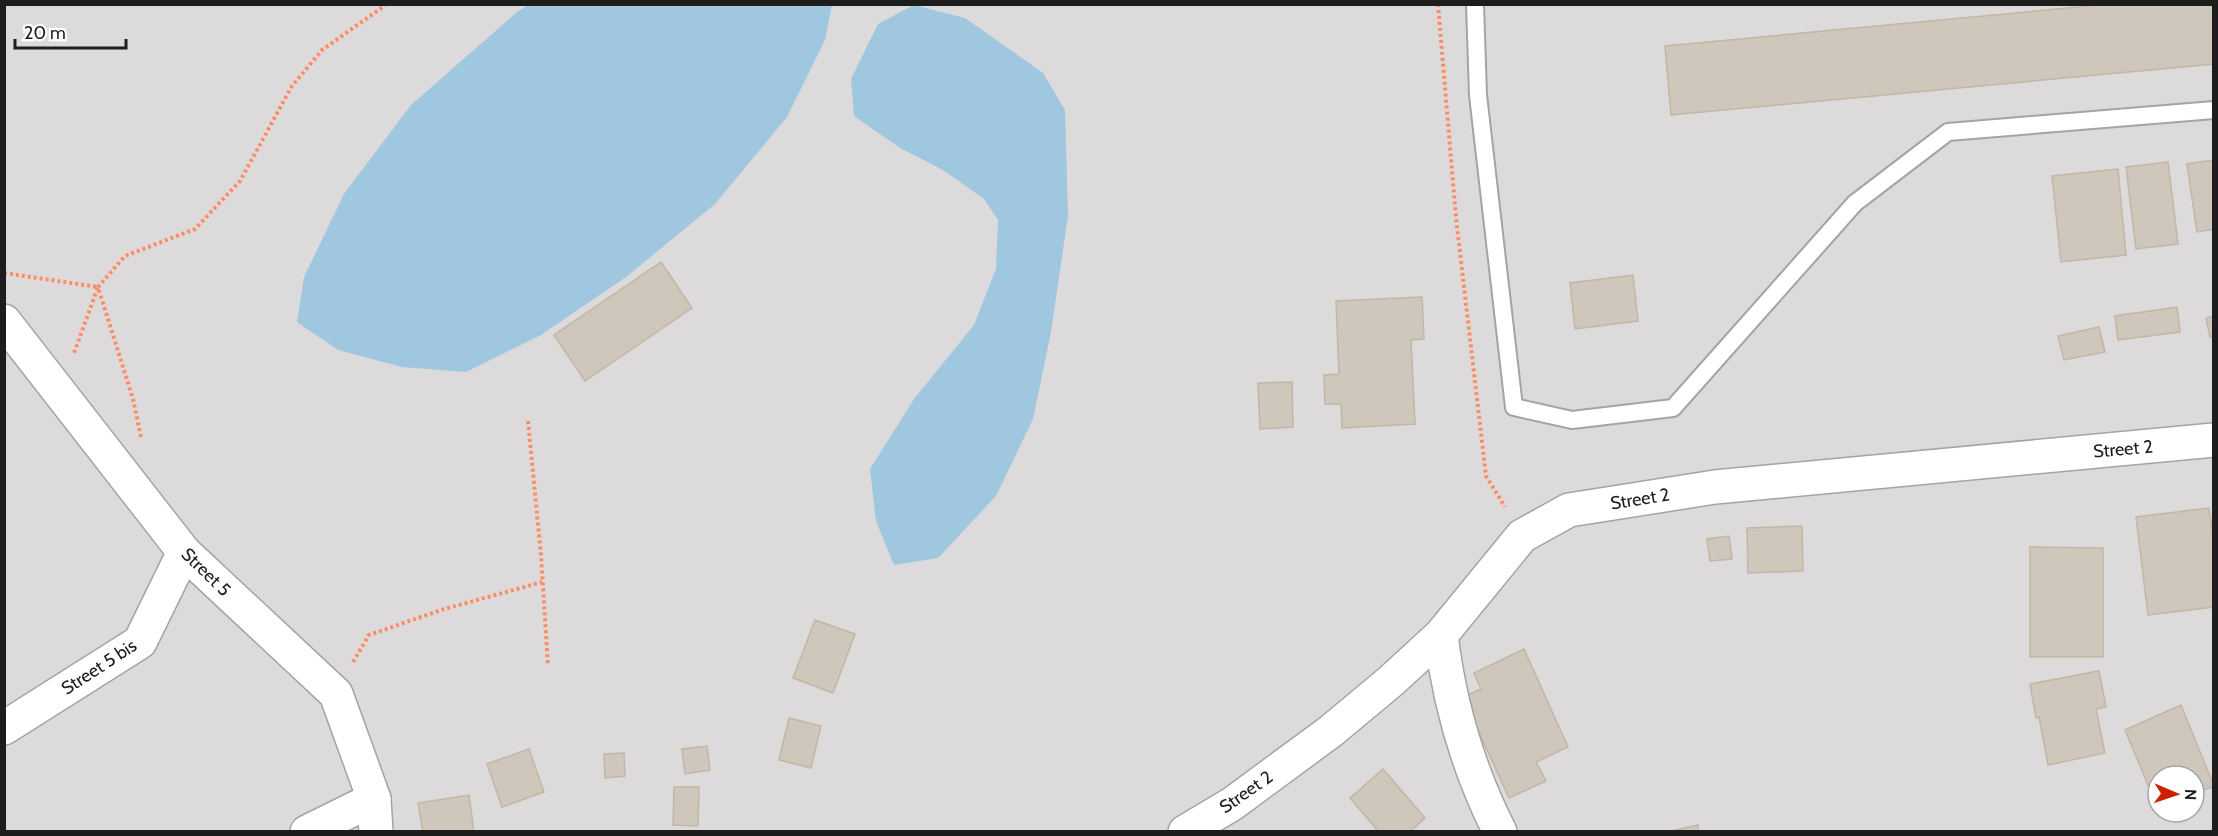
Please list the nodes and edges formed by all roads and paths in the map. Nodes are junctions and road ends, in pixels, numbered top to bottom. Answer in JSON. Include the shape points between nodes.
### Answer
{"nodes":[{"id":1,"x":387,"y":4,"type":"edge"},
{"id":2,"x":1438,"y":4,"type":"edge"},
{"id":3,"x":1475,"y":4,"type":"edge"},
{"id":4,"x":2214,"y":110,"type":"edge"},
{"id":5,"x":4,"y":273,"type":"edge"},
{"id":6,"x":98,"y":288,"type":"junction"},
{"id":7,"x":4,"y":321,"type":"edge"},
{"id":8,"x":66,"y":400,"type":"junction"},
{"id":9,"x":528,"y":421,"type":"dead end"},
{"id":10,"x":2214,"y":440,"type":"edge"},
{"id":11,"x":142,"y":441,"type":"dead end"},
{"id":12,"x":1522,"y":536,"type":"junction"},
{"id":13,"x":183,"y":552,"type":"junction"},
{"id":14,"x":542,"y":582,"type":"junction"},
{"id":15,"x":1441,"y":635,"type":"junction"},
{"id":16,"x":548,"y":666,"type":"dead end"},
{"id":17,"x":336,"y":694,"type":"junction"},
{"id":18,"x":4,"y":728,"type":"edge"},
{"id":19,"x":374,"y":799,"type":"junction"},
{"id":20,"x":307,"y":831,"type":"edge"},
{"id":21,"x":376,"y":831,"type":"edge"},
{"id":22,"x":1185,"y":831,"type":"edge"},
{"id":23,"x":1500,"y":831,"type":"edge"}],
"edges":[{"from":1,"to":6,"type":"path","via":[[322,50],[292,86],[240,181],[195,229],[125,256]]},
{"from":2,"to":12,"type":"path","via":[[1456,218],[1486,476]]},
{"from":3,"to":4,"type":"lane","via":[[1478,95],[1514,407],[1572,420],[1673,408],[1855,203],[1948,132]]},
{"from":5,"to":6,"type":"path"},
{"from":6,"to":8,"type":"path","via":[[70,362]]},
{"from":6,"to":11,"type":"path"},
{"from":7,"to":8,"type":"street","name":"Street 5"},
{"from":8,"to":13,"type":"street","name":"Street 5"},
{"from":9,"to":14,"type":"path"},
{"from":10,"to":12,"type":"street","name":"Street 2","via":[[1714,488],[1569,510]]},
{"from":12,"to":15,"type":"street","name":"Street 2"},
{"from":13,"to":17,"type":"street","name":"Street 5"},
{"from":13,"to":18,"type":"street","name":"Street 5 bis","via":[[140,642]]},
{"from":14,"to":16,"type":"path"},
{"from":14,"to":17,"type":"path","via":[[369,635]]},
{"from":15,"to":22,"type":"street","name":"Street 2","via":[[1331,730],[1232,804]]},
{"from":15,"to":23,"type":"street","via":[[1446,680],[1481,795]]},
{"from":17,"to":19,"type":"street","name":"Street 5"},
{"from":19,"to":20,"type":"street"},
{"from":19,"to":21,"type":"street","name":"Street 5"}]}
